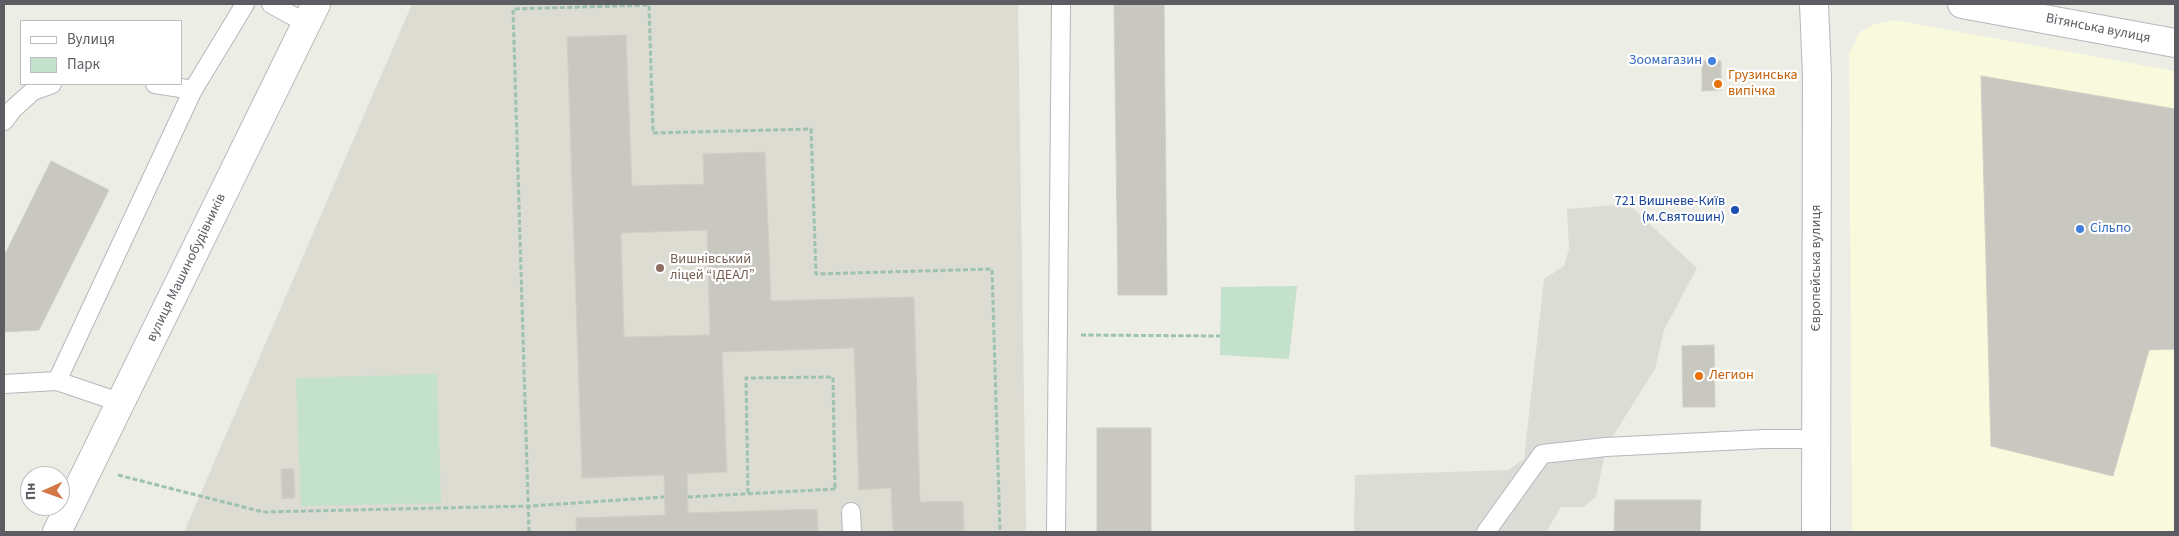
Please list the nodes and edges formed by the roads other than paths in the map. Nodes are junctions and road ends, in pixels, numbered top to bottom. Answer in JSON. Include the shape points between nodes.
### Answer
{"nodes":[{"id":1,"x":245,"y":4,"type":"edge"},
{"id":2,"x":271,"y":4,"type":"edge"},
{"id":3,"x":1061,"y":4,"type":"edge"},
{"id":4,"x":1814,"y":4,"type":"edge"},
{"id":5,"x":1962,"y":4,"type":"edge"},
{"id":6,"x":311,"y":14,"type":"edge"},
{"id":7,"x":2175,"y":43,"type":"edge"},
{"id":8,"x":49,"y":85,"type":"edge"},
{"id":9,"x":161,"y":85,"type":"edge"},
{"id":10,"x":193,"y":90,"type":"junction"},
{"id":11,"x":4,"y":121,"type":"edge"},
{"id":12,"x":57,"y":381,"type":"junction"},
{"id":13,"x":4,"y":384,"type":"edge"},
{"id":14,"x":122,"y":403,"type":"junction"},
{"id":15,"x":1816,"y":439,"type":"junction"},
{"id":16,"x":851,"y":512,"type":"road end"},
{"id":17,"x":57,"y":532,"type":"edge"},
{"id":18,"x":852,"y":532,"type":"edge"},
{"id":19,"x":1056,"y":532,"type":"edge"},
{"id":20,"x":1486,"y":532,"type":"edge"},
{"id":21,"x":1816,"y":532,"type":"edge"}],
"edges":[{"from":1,"to":10,"type":"lane"},
{"from":2,"to":6,"type":"lane"},
{"from":3,"to":19,"type":"lane"},
{"from":4,"to":15,"type":"street","name":"Європейська вулиця","via":[[1817,76]]},
{"from":5,"to":7,"type":"street","name":"Вітянська вулиця"},
{"from":6,"to":14,"type":"street","name":"вулиця Машинобудівників"},
{"from":8,"to":11,"type":"lane","via":[[33,91]]},
{"from":9,"to":10,"type":"lane"},
{"from":10,"to":12,"type":"lane"},
{"from":12,"to":13,"type":"lane"},
{"from":12,"to":14,"type":"lane"},
{"from":14,"to":17,"type":"street","name":"вулиця Машинобудівників"},
{"from":15,"to":20,"type":"lane","via":[[1606,447],[1542,454]]},
{"from":15,"to":21,"type":"street","name":"Європейська вулиця"},
{"from":16,"to":18,"type":"lane"}]}
